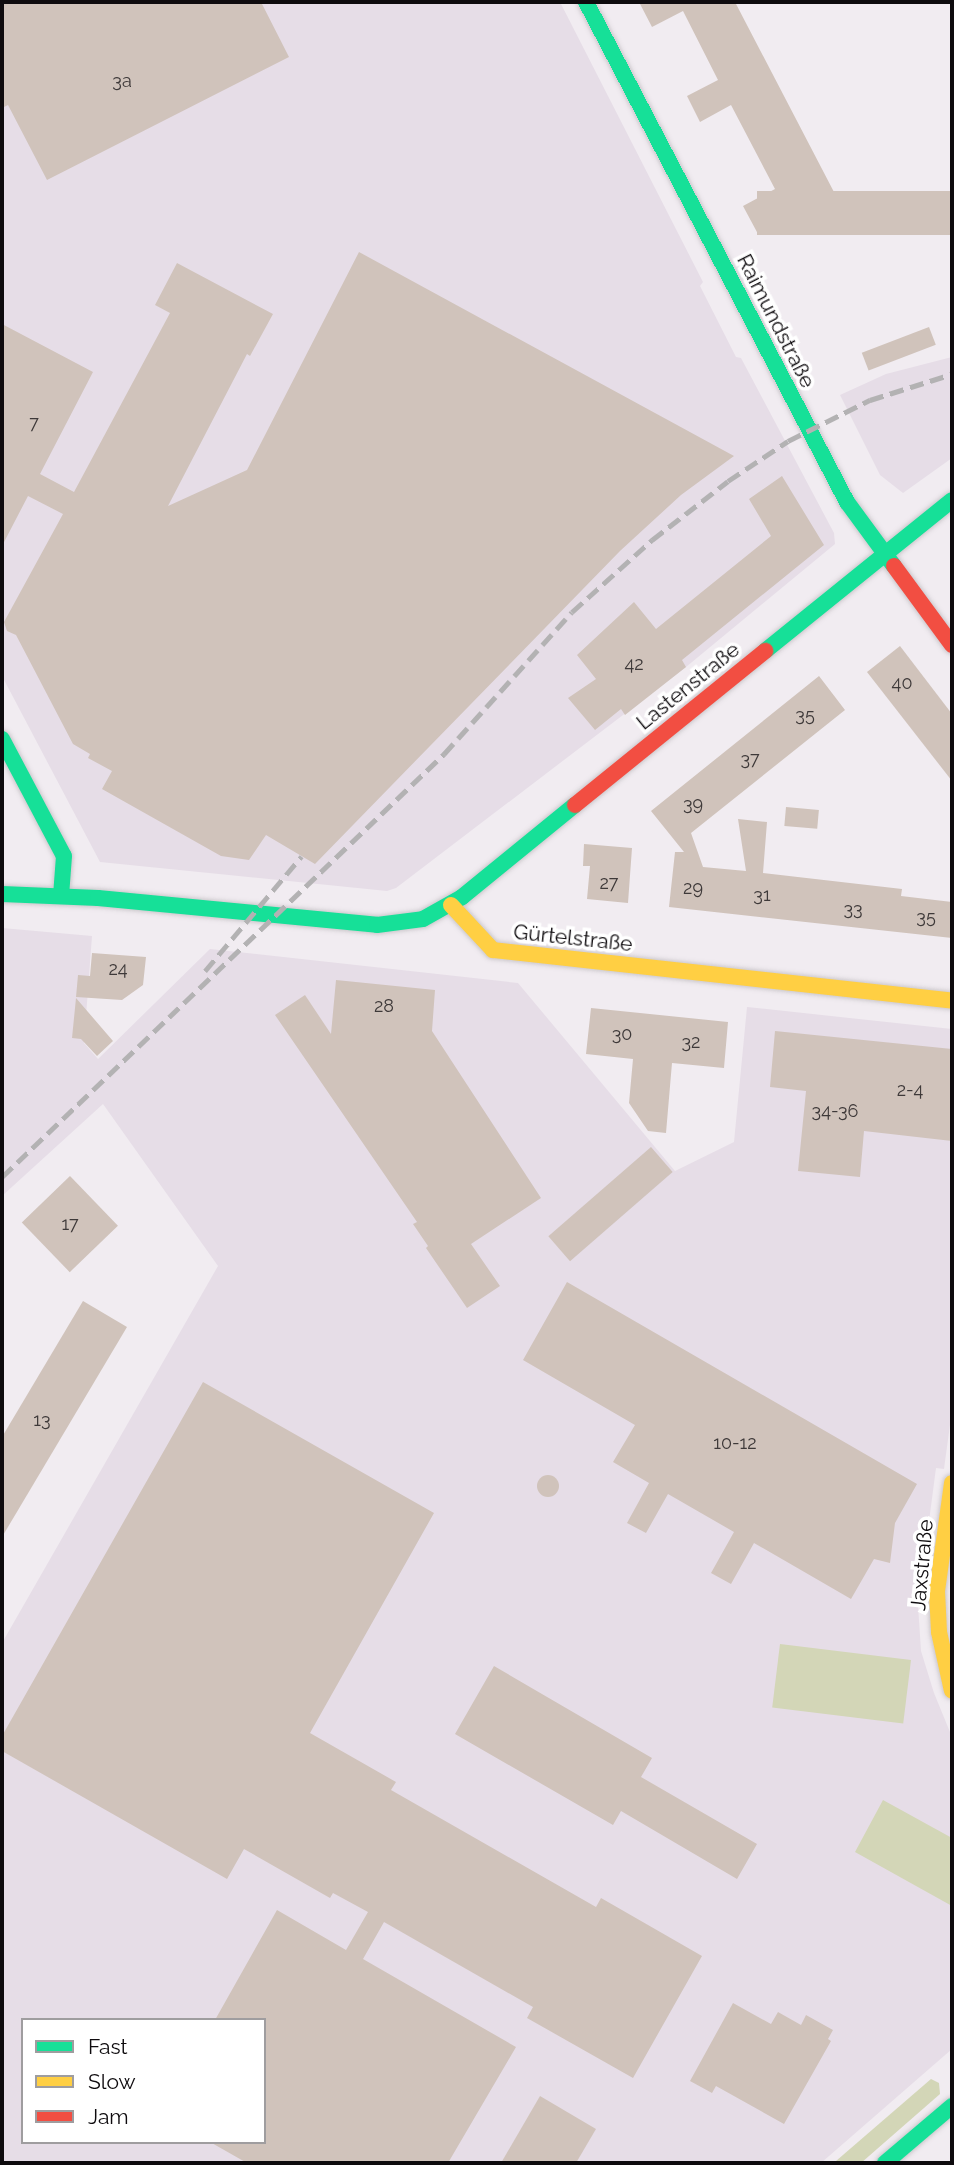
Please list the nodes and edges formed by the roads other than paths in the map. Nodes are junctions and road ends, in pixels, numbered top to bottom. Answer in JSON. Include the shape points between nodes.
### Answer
{"nodes":[{"id":1,"x":586,"y":2,"type":"edge"},
{"id":2,"x":952,"y":500,"type":"edge"},
{"id":3,"x":884,"y":556,"type":"junction"},
{"id":4,"x":952,"y":645,"type":"edge"},
{"id":5,"x":2,"y":739,"type":"edge"},
{"id":6,"x":2,"y":894,"type":"edge"},
{"id":7,"x":61,"y":897,"type":"junction"},
{"id":8,"x":451,"y":905,"type":"junction"},
{"id":9,"x":952,"y":1001,"type":"edge"},
{"id":10,"x":952,"y":1483,"type":"edge"},
{"id":11,"x":952,"y":1691,"type":"edge"},
{"id":12,"x":952,"y":2106,"type":"edge"},
{"id":13,"x":885,"y":2163,"type":"edge"}],
"edges":[{"from":1,"to":3,"type":"street","name":"Raimundstraße","via":[[807,431]]},
{"from":2,"to":3,"type":"street","name":"Lastenstraße"},
{"from":3,"to":4,"type":"street","name":"Raimundstraße"},
{"from":3,"to":8,"type":"street","name":"Lastenstraße"},
{"from":5,"to":7,"type":"street","via":[[64,856]]},
{"from":6,"to":7,"type":"street"},
{"from":7,"to":8,"type":"street","via":[[377,925],[423,919]]},
{"from":8,"to":9,"type":"street","name":"Gürtelstraße","via":[[493,950]]},
{"from":10,"to":11,"type":"street","name":"Jaxstraße","via":[[937,1591],[939,1632]]},
{"from":12,"to":13,"type":"street"}]}
